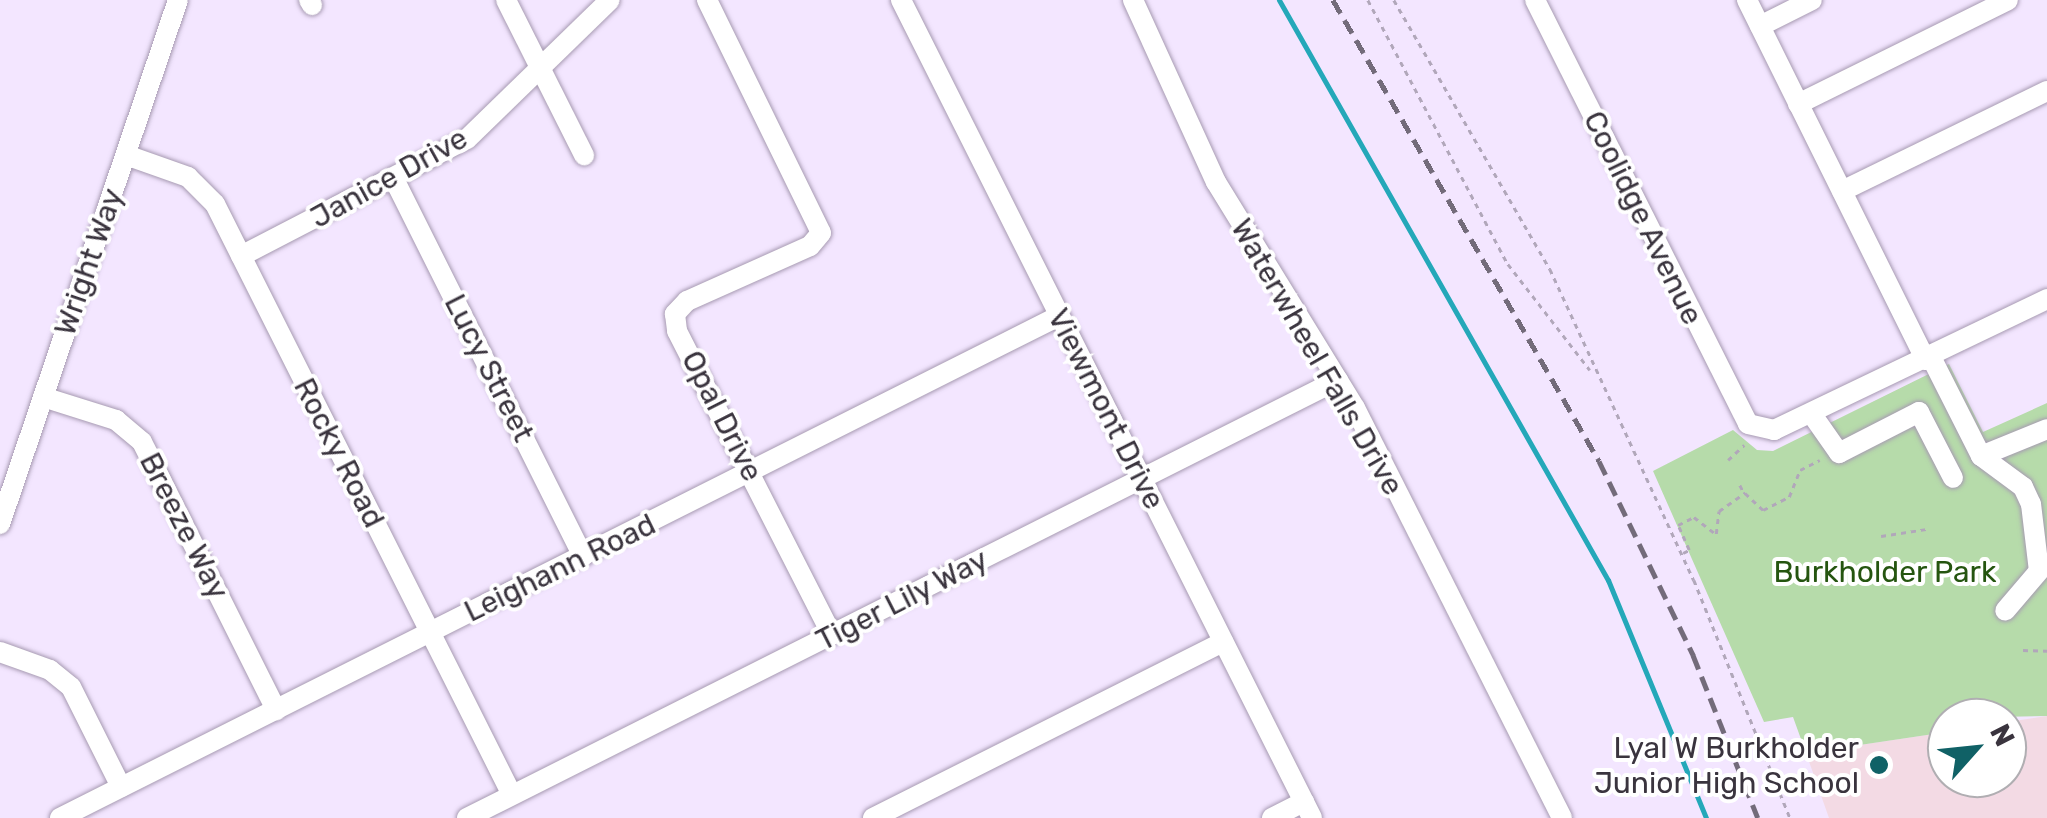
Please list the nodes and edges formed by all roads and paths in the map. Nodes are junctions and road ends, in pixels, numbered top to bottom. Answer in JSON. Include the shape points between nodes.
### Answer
{"nodes":[{"id":1,"x":178,"y":0,"type":"edge"},
{"id":2,"x":506,"y":0,"type":"edge"},
{"id":3,"x":610,"y":0,"type":"edge"},
{"id":4,"x":707,"y":0,"type":"edge"},
{"id":5,"x":901,"y":0,"type":"edge"},
{"id":6,"x":1132,"y":0,"type":"edge"},
{"id":7,"x":1368,"y":0,"type":"edge"},
{"id":8,"x":1394,"y":0,"type":"edge"},
{"id":9,"x":1535,"y":0,"type":"edge"},
{"id":10,"x":1747,"y":0,"type":"edge"},
{"id":11,"x":1812,"y":0,"type":"edge"},
{"id":12,"x":2008,"y":0,"type":"edge"},
{"id":13,"x":1760,"y":26,"type":"junction"},
{"id":14,"x":541,"y":70,"type":"junction"},
{"id":15,"x":2047,"y":91,"type":"edge"},
{"id":16,"x":1798,"y":104,"type":"junction"},
{"id":17,"x":126,"y":155,"type":"junction"},
{"id":18,"x":584,"y":155,"type":"dead end"},
{"id":19,"x":394,"y":179,"type":"junction"},
{"id":20,"x":1842,"y":191,"type":"junction"},
{"id":21,"x":241,"y":256,"type":"junction"},
{"id":22,"x":2047,"y":298,"type":"edge"},
{"id":23,"x":1059,"y":316,"type":"junction"},
{"id":24,"x":1928,"y":358,"type":"junction"},
{"id":25,"x":1592,"y":373,"type":"junction"},
{"id":26,"x":1338,"y":380,"type":"junction"},
{"id":27,"x":43,"y":396,"type":"junction"},
{"id":28,"x":1811,"y":413,"type":"junction"},
{"id":29,"x":2047,"y":429,"type":"edge"},
{"id":30,"x":1744,"y":445,"type":"dead end"},
{"id":31,"x":1834,"y":450,"type":"junction"},
{"id":32,"x":1981,"y":456,"type":"junction"},
{"id":33,"x":1728,"y":460,"type":"dead end"},
{"id":34,"x":750,"y":472,"type":"junction"},
{"id":35,"x":1953,"y":478,"type":"dead end"},
{"id":36,"x":1142,"y":480,"type":"junction"},
{"id":37,"x":1740,"y":485,"type":"dead end"},
{"id":38,"x":1744,"y":494,"type":"junction"},
{"id":39,"x":0,"y":524,"type":"edge"},
{"id":40,"x":1927,"y":528,"type":"dead end"},
{"id":41,"x":1881,"y":536,"type":"dead end"},
{"id":42,"x":1682,"y":553,"type":"junction"},
{"id":43,"x":583,"y":556,"type":"junction"},
{"id":44,"x":2005,"y":611,"type":"dead end"},
{"id":45,"x":430,"y":633,"type":"junction"},
{"id":46,"x":832,"y":635,"type":"junction"},
{"id":47,"x":1223,"y":642,"type":"junction"},
{"id":48,"x":2022,"y":650,"type":"dead end"},
{"id":49,"x":2047,"y":651,"type":"edge"},
{"id":50,"x":0,"y":652,"type":"edge"},
{"id":51,"x":276,"y":710,"type":"junction"},
{"id":52,"x":121,"y":788,"type":"junction"},
{"id":53,"x":512,"y":796,"type":"junction"},
{"id":54,"x":1308,"y":810,"type":"edge"},
{"id":55,"x":60,"y":818,"type":"edge"},
{"id":56,"x":467,"y":818,"type":"edge"},
{"id":57,"x":872,"y":818,"type":"edge"},
{"id":58,"x":1272,"y":818,"type":"edge"},
{"id":59,"x":1562,"y":818,"type":"edge"},
{"id":60,"x":1790,"y":818,"type":"edge"}],
"edges":[{"from":1,"to":17,"type":"street","name":"Wright Way"},
{"from":2,"to":14,"type":"street"},
{"from":3,"to":14,"type":"street","name":"Janice Drive"},
{"from":4,"to":34,"type":"street","name":"Opal Drive","via":[[821,233],[675,314]]},
{"from":5,"to":23,"type":"street","name":"Viewmont Drive"},
{"from":6,"to":26,"type":"street","name":"Waterwheel Falls Drive","via":[[1241,229]]},
{"from":7,"to":25,"type":"path","via":[[1508,264]]},
{"from":8,"to":25,"type":"path","via":[[1550,269]]},
{"from":9,"to":28,"type":"street","name":"Coolidge Avenue","via":[[1741,415],[1760,430]]},
{"from":10,"to":13,"type":"street"},
{"from":11,"to":13,"type":"street"},
{"from":12,"to":16,"type":"street"},
{"from":13,"to":16,"type":"street"},
{"from":14,"to":18,"type":"street"},
{"from":14,"to":19,"type":"street","name":"Janice Drive","via":[[467,138]]},
{"from":15,"to":20,"type":"street"},
{"from":16,"to":20,"type":"street"},
{"from":17,"to":21,"type":"street","name":"Rocky Road","via":[[201,186]]},
{"from":17,"to":27,"type":"street","name":"Wright Way"},
{"from":19,"to":21,"type":"street","name":"Janice Drive"},
{"from":19,"to":43,"type":"street","name":"Lucy Street"},
{"from":20,"to":24,"type":"street"},
{"from":21,"to":45,"type":"street","name":"Rocky Road"},
{"from":22,"to":24,"type":"street"},
{"from":23,"to":34,"type":"street","name":"Leighann Road"},
{"from":23,"to":36,"type":"street","name":"Viewmont Drive"},
{"from":24,"to":28,"type":"street"},
{"from":24,"to":32,"type":"street"},
{"from":25,"to":42,"type":"path"},
{"from":26,"to":36,"type":"street","name":"Tiger Lily Way"},
{"from":26,"to":59,"type":"street","name":"Waterwheel Falls Drive"},
{"from":27,"to":39,"type":"street","name":"Wright Way"},
{"from":27,"to":51,"type":"street","name":"Breeze Way","via":[[116,420],[142,442]]},
{"from":28,"to":31,"type":"street"},
{"from":29,"to":32,"type":"street"},
{"from":30,"to":33,"type":"path"},
{"from":31,"to":35,"type":"street","via":[[1919,412]]},
{"from":31,"to":38,"type":"path","via":[[1800,470],[1789,497],[1763,510]]},
{"from":32,"to":44,"type":"street","via":[[2023,487],[2031,506],[2039,571]]},
{"from":34,"to":43,"type":"street","name":"Leighann Road"},
{"from":34,"to":46,"type":"street","name":"Opal Drive"},
{"from":36,"to":46,"type":"street","name":"Tiger Lily Way"},
{"from":36,"to":47,"type":"street","name":"Viewmont Drive"},
{"from":37,"to":38,"type":"path"},
{"from":38,"to":42,"type":"path","via":[[1719,511],[1716,534],[1694,517],[1678,525],[1689,550]]},
{"from":40,"to":41,"type":"path"},
{"from":42,"to":60,"type":"path"},
{"from":43,"to":45,"type":"street","name":"Leighann Road"},
{"from":45,"to":51,"type":"street","name":"Leighann Road"},
{"from":45,"to":53,"type":"street","name":"Rocky Road"},
{"from":46,"to":53,"type":"street","name":"Tiger Lily Way"},
{"from":47,"to":54,"type":"street","name":"Viewmont Drive"},
{"from":47,"to":57,"type":"street"},
{"from":48,"to":49,"type":"path"},
{"from":50,"to":52,"type":"street","via":[[50,670],[71,688]]},
{"from":51,"to":52,"type":"street","name":"Leighann Road"},
{"from":52,"to":55,"type":"street","name":"Leighann Road"},
{"from":53,"to":56,"type":"street","name":"Tiger Lily Way"},
{"from":54,"to":58,"type":"street"}]}
